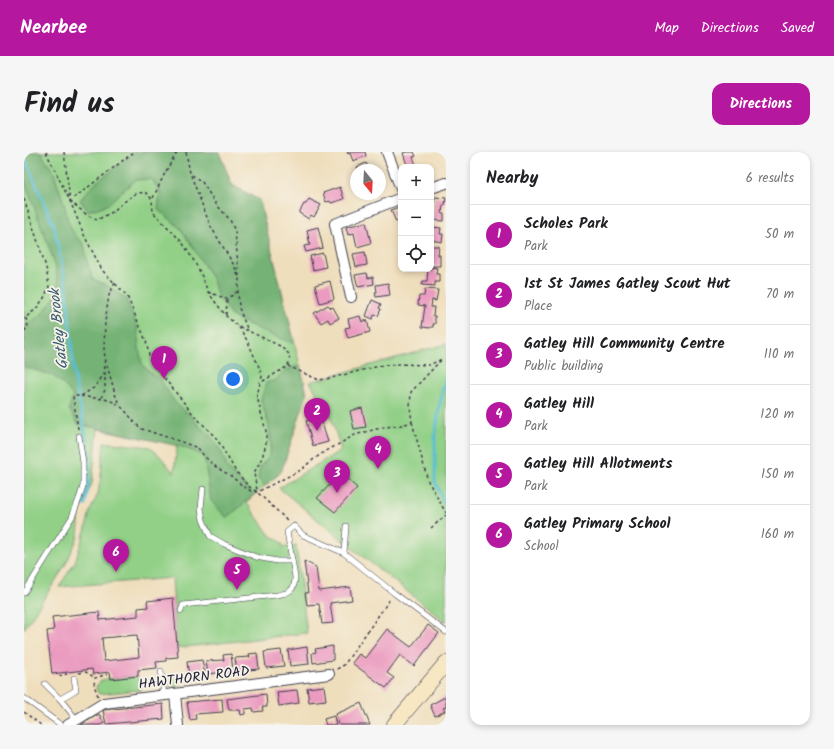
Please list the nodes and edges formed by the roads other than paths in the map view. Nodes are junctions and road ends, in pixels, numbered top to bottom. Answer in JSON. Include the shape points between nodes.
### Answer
{"nodes":[{"id":1,"x":387,"y":152,"type":"edge"},
{"id":2,"x":398,"y":181,"type":"edge"},
{"id":3,"x":446,"y":184,"type":"edge"},
{"id":4,"x":434,"y":187,"type":"edge"},
{"id":5,"x":398,"y":199,"type":"edge"},
{"id":6,"x":351,"y":297,"type":"dead end"},
{"id":7,"x":79,"y":436,"type":"road end"},
{"id":8,"x":203,"y":489,"type":"dead end"},
{"id":9,"x":346,"y":526,"type":"dead end"},
{"id":10,"x":344,"y":552,"type":"junction"},
{"id":11,"x":292,"y":561,"type":"junction"},
{"id":12,"x":24,"y":593,"type":"edge"},
{"id":13,"x":181,"y":611,"type":"dead end"},
{"id":14,"x":446,"y":632,"type":"edge"},
{"id":15,"x":446,"y":663,"type":"edge"},
{"id":16,"x":161,"y":671,"type":"dead end"},
{"id":17,"x":329,"y":674,"type":"road end"},
{"id":18,"x":74,"y":678,"type":"dead end"},
{"id":19,"x":45,"y":684,"type":"dead end"},
{"id":20,"x":175,"y":694,"type":"junction"},
{"id":21,"x":164,"y":696,"type":"junction"},
{"id":22,"x":24,"y":698,"type":"edge"},
{"id":23,"x":60,"y":699,"type":"junction"},
{"id":24,"x":77,"y":720,"type":"junction"},
{"id":25,"x":61,"y":725,"type":"edge"},
{"id":26,"x":68,"y":725,"type":"edge"},
{"id":27,"x":178,"y":725,"type":"edge"},
{"id":28,"x":394,"y":725,"type":"edge"}],
"edges":[{"from":1,"to":2,"type":"street"},
{"from":3,"to":4,"type":"street"},
{"from":5,"to":6,"type":"street","via":[[335,224]]},
{"from":7,"to":12,"type":"lane","via":[[83,486],[79,499],[72,517]]},
{"from":8,"to":11,"type":"lane","via":[[201,508],[210,536],[256,557]]},
{"from":9,"to":10,"type":"lane"},
{"from":10,"to":11,"type":"lane","via":[[303,535],[294,526],[287,532]]},
{"from":10,"to":14,"type":"lane"},
{"from":11,"to":13,"type":"lane","via":[[295,584],[289,591],[277,595],[184,605]]},
{"from":15,"to":28,"type":"street"},
{"from":16,"to":21,"type":"lane"},
{"from":17,"to":20,"type":"street","name":"HAWTHORN ROAD"},
{"from":18,"to":23,"type":"lane","via":[[76,690]]},
{"from":19,"to":23,"type":"lane"},
{"from":20,"to":21,"type":"street","name":"HAWTHORN ROAD"},
{"from":20,"to":27,"type":"street"},
{"from":21,"to":24,"type":"street","name":"HAWTHORN ROAD","via":[[103,704]]},
{"from":22,"to":25,"type":"lane"},
{"from":23,"to":24,"type":"lane"},
{"from":24,"to":26,"type":"street","name":"HAWTHORN ROAD"}]}
